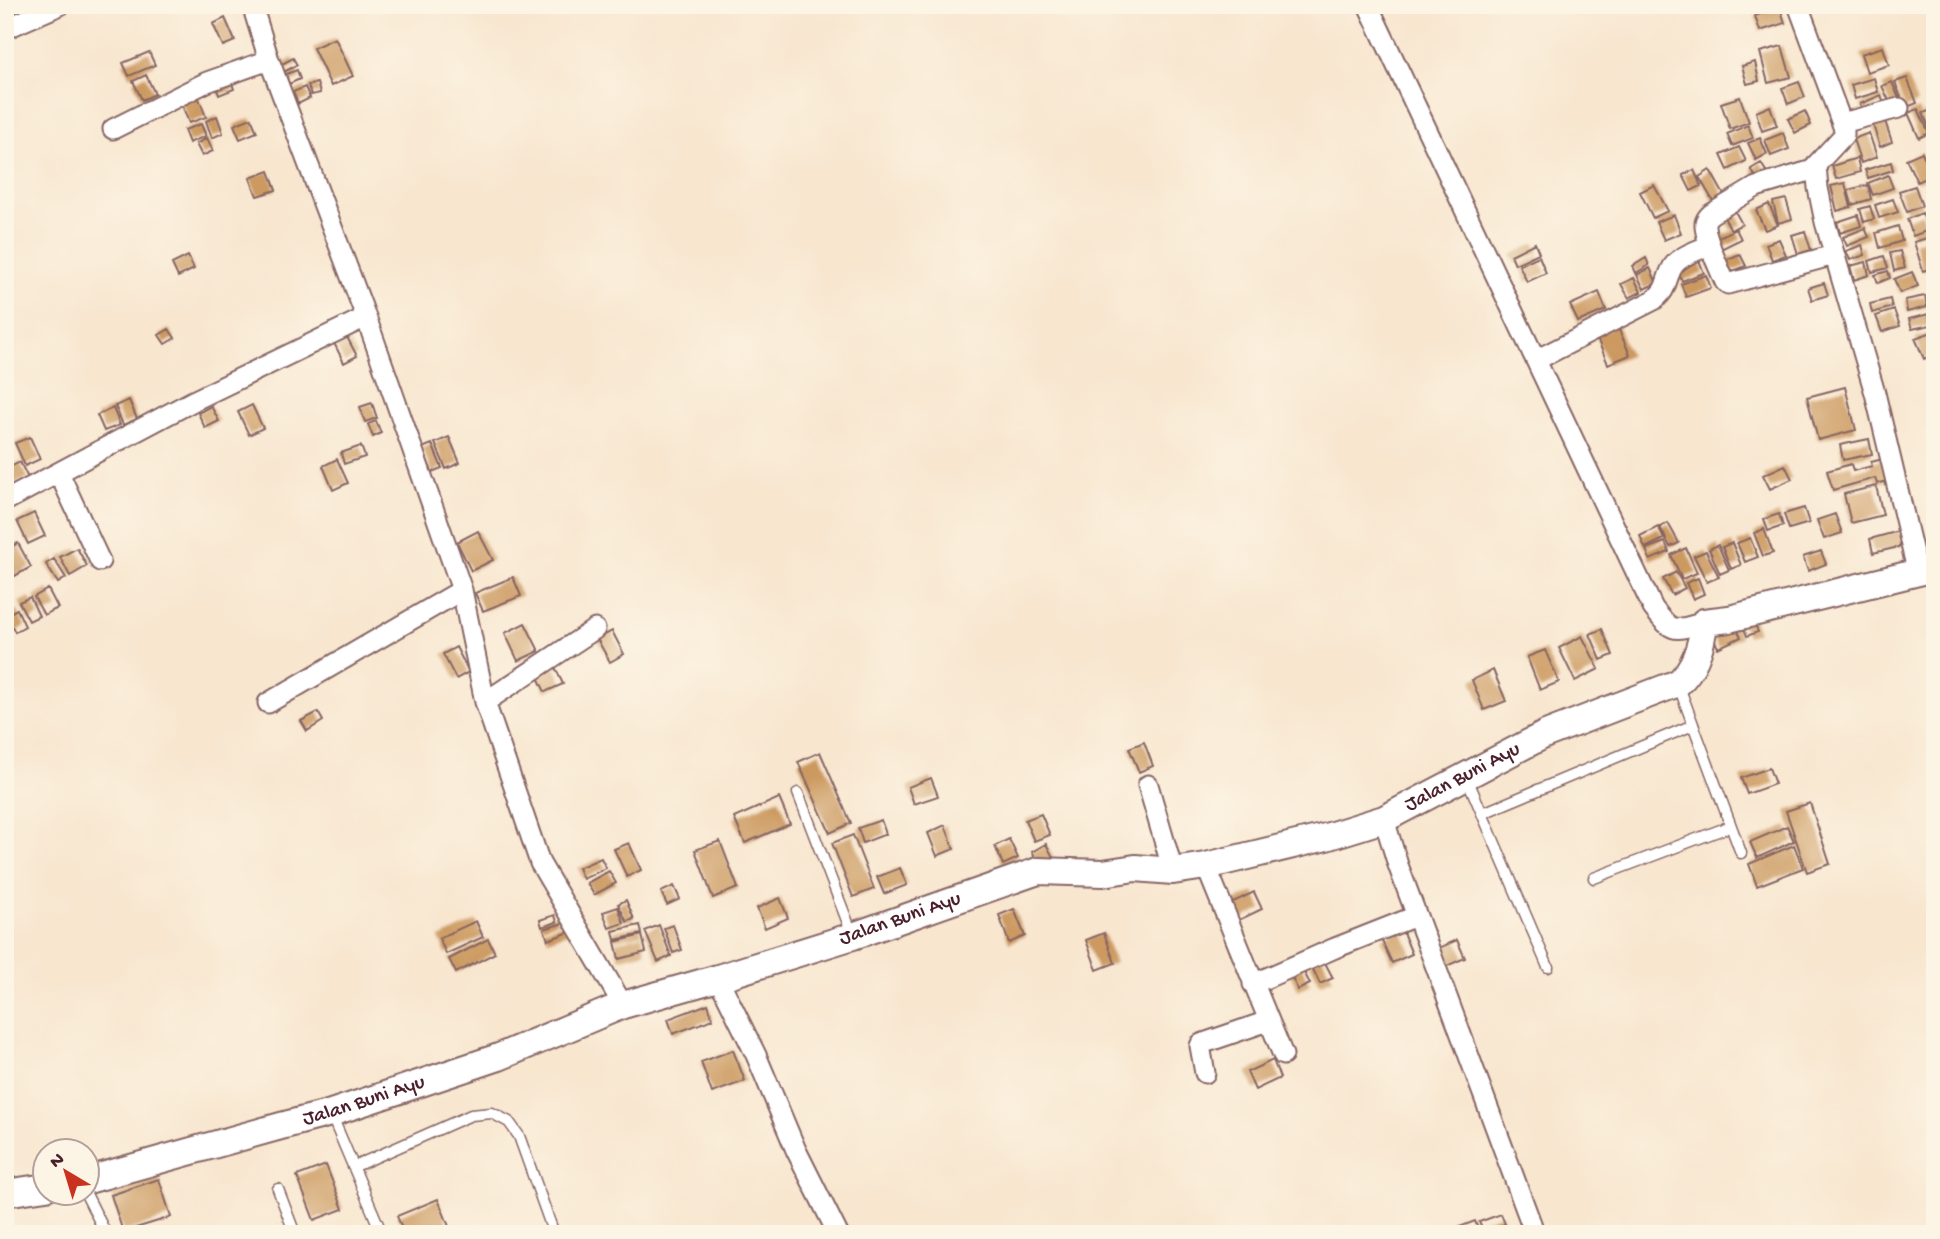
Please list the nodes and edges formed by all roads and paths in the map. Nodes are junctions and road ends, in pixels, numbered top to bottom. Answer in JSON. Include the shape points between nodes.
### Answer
{"nodes":[{"id":1,"x":60,"y":5,"type":"edge"},
{"id":2,"x":252,"y":5,"type":"edge"},
{"id":3,"x":1368,"y":5,"type":"edge"},
{"id":4,"x":1798,"y":5,"type":"edge"},
{"id":5,"x":5,"y":29,"type":"edge"},
{"id":6,"x":269,"y":60,"type":"junction"},
{"id":7,"x":1899,"y":108,"type":"dead end"},
{"id":8,"x":1842,"y":123,"type":"junction"},
{"id":9,"x":113,"y":129,"type":"dead end"},
{"id":10,"x":1816,"y":169,"type":"junction"},
{"id":11,"x":1710,"y":245,"type":"junction"},
{"id":12,"x":1834,"y":255,"type":"junction"},
{"id":13,"x":357,"y":322,"type":"junction"},
{"id":14,"x":1536,"y":360,"type":"junction"},
{"id":15,"x":59,"y":473,"type":"junction"},
{"id":16,"x":5,"y":501,"type":"edge"},
{"id":17,"x":100,"y":561,"type":"dead end"},
{"id":18,"x":1926,"y":571,"type":"edge"},
{"id":19,"x":463,"y":590,"type":"junction"},
{"id":20,"x":594,"y":629,"type":"dead end"},
{"id":21,"x":1701,"y":638,"type":"junction"},
{"id":22,"x":1678,"y":683,"type":"junction"},
{"id":23,"x":485,"y":702,"type":"junction"},
{"id":24,"x":268,"y":703,"type":"dead end"},
{"id":25,"x":1693,"y":725,"type":"junction"},
{"id":26,"x":1466,"y":776,"type":"junction"},
{"id":27,"x":1148,"y":785,"type":"dead end"},
{"id":28,"x":798,"y":793,"type":"dead end"},
{"id":29,"x":1483,"y":813,"type":"junction"},
{"id":30,"x":1384,"y":819,"type":"junction"},
{"id":31,"x":1731,"y":826,"type":"junction"},
{"id":32,"x":1741,"y":853,"type":"dead end"},
{"id":33,"x":1206,"y":866,"type":"junction"},
{"id":34,"x":1173,"y":872,"type":"junction"},
{"id":35,"x":1594,"y":878,"type":"dead end"},
{"id":36,"x":1416,"y":916,"type":"junction"},
{"id":37,"x":853,"y":936,"type":"junction"},
{"id":38,"x":1548,"y":967,"type":"dead end"},
{"id":39,"x":718,"y":978,"type":"junction"},
{"id":40,"x":1253,"y":985,"type":"junction"},
{"id":41,"x":623,"y":1005,"type":"junction"},
{"id":42,"x":1268,"y":1021,"type":"junction"},
{"id":43,"x":1283,"y":1055,"type":"dead end"},
{"id":44,"x":1205,"y":1073,"type":"dead end"},
{"id":45,"x":331,"y":1113,"type":"junction"},
{"id":46,"x":353,"y":1167,"type":"junction"},
{"id":47,"x":102,"y":1176,"type":"edge"},
{"id":48,"x":32,"y":1189,"type":"edge"},
{"id":49,"x":278,"y":1189,"type":"dead end"},
{"id":50,"x":5,"y":1193,"type":"edge"},
{"id":51,"x":93,"y":1208,"type":"edge"},
{"id":52,"x":1532,"y":1226,"type":"dead end"},
{"id":53,"x":106,"y":1234,"type":"edge"},
{"id":54,"x":295,"y":1234,"type":"edge"},
{"id":55,"x":382,"y":1234,"type":"edge"},
{"id":56,"x":554,"y":1234,"type":"edge"},
{"id":57,"x":838,"y":1234,"type":"edge"}],
"edges":[{"from":1,"to":5,"type":"street"},
{"from":2,"to":6,"type":"street"},
{"from":3,"to":14,"type":"street"},
{"from":4,"to":8,"type":"street"},
{"from":6,"to":9,"type":"street","via":[[207,82]]},
{"from":6,"to":13,"type":"street"},
{"from":7,"to":8,"type":"street"},
{"from":8,"to":10,"type":"street","via":[[1844,135]]},
{"from":10,"to":11,"type":"street","via":[[1756,187],[1711,214],[1705,224]]},
{"from":10,"to":12,"type":"street"},
{"from":11,"to":12,"type":"street","via":[[1728,284]]},
{"from":11,"to":14,"type":"street","via":[[1679,260],[1671,268],[1664,291],[1654,300]]},
{"from":12,"to":18,"type":"street"},
{"from":13,"to":15,"type":"street","via":[[195,400]]},
{"from":13,"to":19,"type":"street"},
{"from":14,"to":21,"type":"street","via":[[1653,608],[1669,627]]},
{"from":15,"to":16,"type":"street"},
{"from":15,"to":17,"type":"street"},
{"from":18,"to":21,"type":"main road","via":[[1729,619]]},
{"from":19,"to":23,"type":"street"},
{"from":19,"to":24,"type":"street"},
{"from":20,"to":23,"type":"street"},
{"from":21,"to":22,"type":"main road","via":[[1690,670]]},
{"from":22,"to":25,"type":"lane"},
{"from":22,"to":26,"type":"main road","name":"Jalan Buni Ayu","via":[[1546,734]]},
{"from":23,"to":41,"type":"street","via":[[540,863]]},
{"from":25,"to":29,"type":"lane"},
{"from":25,"to":31,"type":"lane"},
{"from":26,"to":29,"type":"lane"},
{"from":26,"to":30,"type":"main road","name":"Jalan Buni Ayu"},
{"from":27,"to":34,"type":"street"},
{"from":28,"to":37,"type":"lane"},
{"from":29,"to":38,"type":"lane"},
{"from":30,"to":33,"type":"main road","name":"Jalan Buni Ayu"},
{"from":30,"to":36,"type":"street"},
{"from":31,"to":32,"type":"lane"},
{"from":31,"to":35,"type":"lane"},
{"from":33,"to":34,"type":"main road","name":"Jalan Buni Ayu"},
{"from":33,"to":40,"type":"street"},
{"from":34,"to":37,"type":"main road","name":"Jalan Buni Ayu","via":[[1135,868],[1103,873],[1038,871]]},
{"from":36,"to":40,"type":"street"},
{"from":36,"to":52,"type":"street"},
{"from":37,"to":39,"type":"main road","name":"Jalan Buni Ayu"},
{"from":39,"to":41,"type":"main road","name":"Jalan Buni Ayu"},
{"from":39,"to":57,"type":"street"},
{"from":40,"to":42,"type":"street"},
{"from":41,"to":45,"type":"main road","name":"Jalan Buni Ayu","via":[[499,1058]]},
{"from":42,"to":43,"type":"street"},
{"from":42,"to":44,"type":"street","via":[[1201,1044]]},
{"from":45,"to":46,"type":"lane"},
{"from":45,"to":47,"type":"main road","name":"Jalan Buni Ayu"},
{"from":46,"to":55,"type":"lane"},
{"from":46,"to":56,"type":"lane","via":[[471,1115],[492,1114],[509,1122],[519,1136]]},
{"from":48,"to":50,"type":"main road"},
{"from":49,"to":54,"type":"lane"},
{"from":51,"to":53,"type":"lane"}]}
